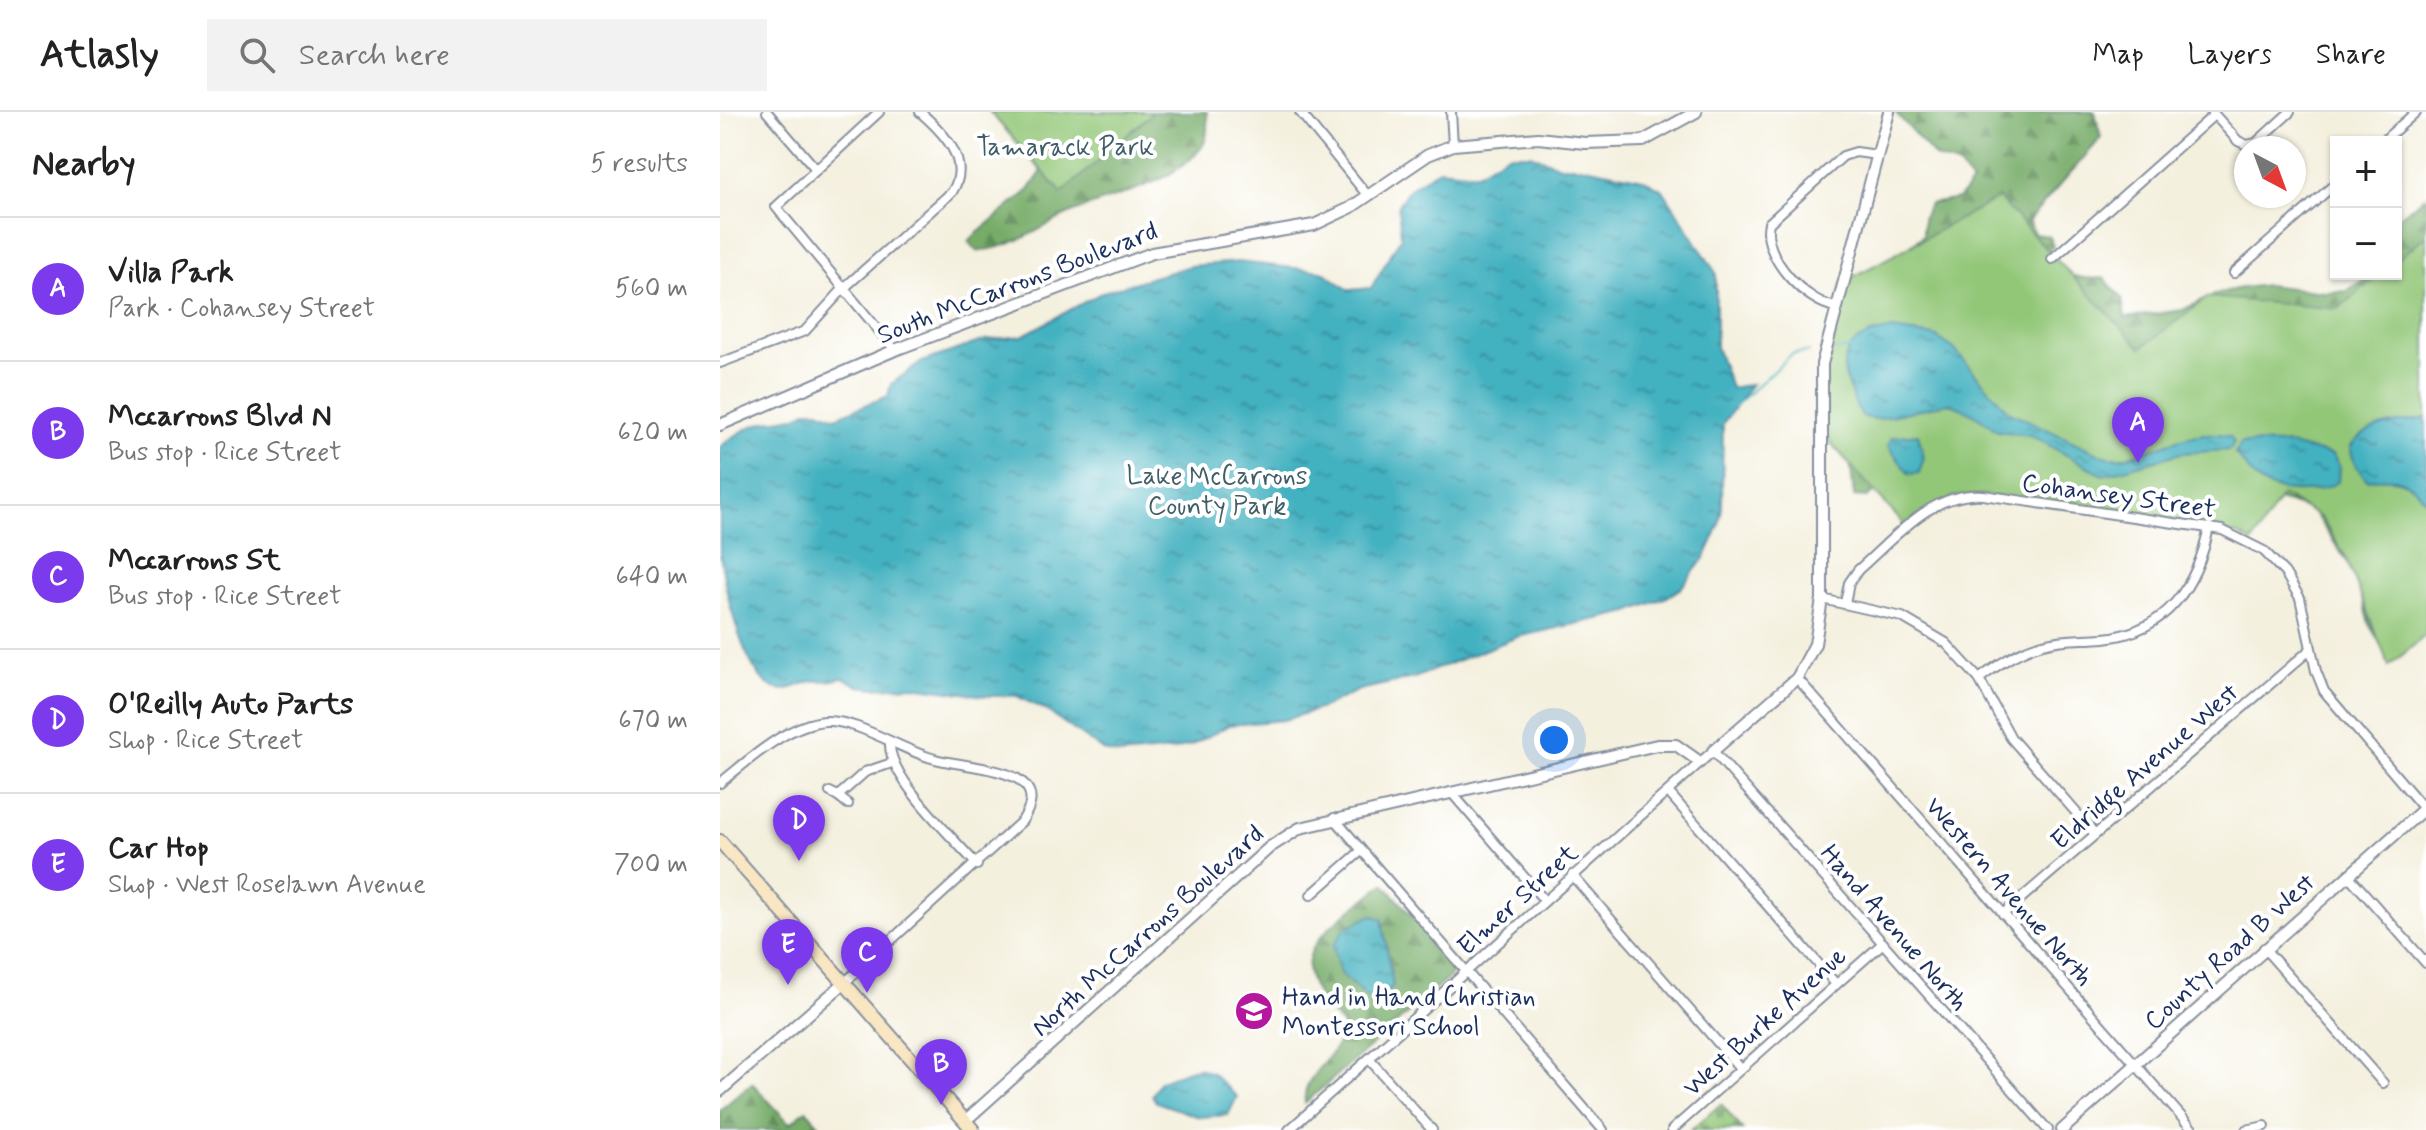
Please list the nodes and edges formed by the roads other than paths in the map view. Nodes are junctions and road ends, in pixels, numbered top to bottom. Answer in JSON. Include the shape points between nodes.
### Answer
{"nodes":[{"id":1,"x":767,"y":112,"type":"edge"},
{"id":2,"x":920,"y":112,"type":"edge"},
{"id":3,"x":1300,"y":112,"type":"edge"},
{"id":4,"x":1451,"y":112,"type":"edge"},
{"id":5,"x":1696,"y":112,"type":"edge"},
{"id":6,"x":1889,"y":112,"type":"edge"},
{"id":7,"x":2290,"y":112,"type":"edge"},
{"id":8,"x":2416,"y":112,"type":"edge"},
{"id":9,"x":878,"y":113,"type":"edge"},
{"id":10,"x":2213,"y":114,"type":"edge"},
{"id":11,"x":2389,"y":136,"type":"edge"},
{"id":12,"x":1453,"y":145,"type":"junction"},
{"id":13,"x":1877,"y":155,"type":"junction"},
{"id":14,"x":815,"y":168,"type":"junction"},
{"id":15,"x":2330,"y":188,"type":"edge"},
{"id":16,"x":1368,"y":196,"type":"junction"},
{"id":17,"x":2052,"y":259,"type":"dead end"},
{"id":18,"x":2234,"y":273,"type":"dead end"},
{"id":19,"x":844,"y":288,"type":"junction"},
{"id":20,"x":1836,"y":307,"type":"junction"},
{"id":21,"x":895,"y":350,"type":"junction"},
{"id":22,"x":720,"y":363,"type":"edge"},
{"id":23,"x":720,"y":425,"type":"edge"},
{"id":24,"x":2209,"y":527,"type":"junction"},
{"id":25,"x":1822,"y":599,"type":"junction"},
{"id":26,"x":1845,"y":603,"type":"junction"},
{"id":27,"x":2311,"y":649,"type":"junction"},
{"id":28,"x":1797,"y":678,"type":"junction"},
{"id":29,"x":1979,"y":679,"type":"junction"},
{"id":30,"x":890,"y":743,"type":"junction"},
{"id":31,"x":1713,"y":751,"type":"junction"},
{"id":32,"x":1700,"y":762,"type":"junction"},
{"id":33,"x":892,"y":763,"type":"junction"},
{"id":34,"x":720,"y":783,"type":"edge"},
{"id":35,"x":1451,"y":792,"type":"junction"},
{"id":36,"x":1668,"y":792,"type":"junction"},
{"id":37,"x":848,"y":804,"type":"dead end"},
{"id":38,"x":2425,"y":809,"type":"edge"},
{"id":39,"x":1334,"y":818,"type":"junction"},
{"id":40,"x":2094,"y":833,"type":"junction"},
{"id":41,"x":720,"y":841,"type":"edge"},
{"id":42,"x":1361,"y":851,"type":"junction"},
{"id":43,"x":977,"y":865,"type":"junction"},
{"id":44,"x":1572,"y":875,"type":"junction"},
{"id":45,"x":2348,"y":875,"type":"junction"},
{"id":46,"x":1311,"y":895,"type":"dead end"},
{"id":47,"x":1544,"y":900,"type":"junction"},
{"id":48,"x":2003,"y":914,"type":"junction"},
{"id":49,"x":1883,"y":943,"type":"junction"},
{"id":50,"x":2264,"y":948,"type":"junction"},
{"id":51,"x":2426,"y":963,"type":"edge"},
{"id":52,"x":1467,"y":971,"type":"junction"},
{"id":53,"x":843,"y":984,"type":"junction"},
{"id":54,"x":1836,"y":984,"type":"junction"},
{"id":55,"x":1369,"y":1059,"type":"junction"},
{"id":56,"x":2135,"y":1064,"type":"junction"},
{"id":57,"x":1740,"y":1068,"type":"junction"},
{"id":58,"x":2383,"y":1083,"type":"dead end"},
{"id":59,"x":720,"y":1091,"type":"edge"},
{"id":60,"x":969,"y":1126,"type":"edge"},
{"id":61,"x":2265,"y":1126,"type":"dead end"},
{"id":62,"x":1289,"y":1130,"type":"edge"},
{"id":63,"x":1432,"y":1130,"type":"edge"},
{"id":64,"x":1603,"y":1130,"type":"edge"},
{"id":65,"x":1672,"y":1130,"type":"edge"},
{"id":66,"x":2048,"y":1130,"type":"edge"},
{"id":67,"x":2062,"y":1130,"type":"edge"},
{"id":68,"x":2193,"y":1130,"type":"edge"},
{"id":69,"x":2246,"y":1130,"type":"edge"}],
"edges":[{"from":1,"to":14,"type":"street"},
{"from":2,"to":19,"type":"street","via":[[951,146],[959,177],[948,196]]},
{"from":3,"to":16,"type":"street"},
{"from":4,"to":12,"type":"street"},
{"from":5,"to":12,"type":"street","name":"South McCarrons Boulevard","via":[[1643,141],[1538,138]]},
{"from":6,"to":13,"type":"street"},
{"from":7,"to":10,"type":"street","via":[[2247,145]]},
{"from":8,"to":11,"type":"street"},
{"from":9,"to":14,"type":"street"},
{"from":10,"to":17,"type":"street"},
{"from":12,"to":16,"type":"street","name":"South McCarrons Boulevard","via":[[1428,155]]},
{"from":13,"to":20,"type":"street"},
{"from":13,"to":20,"type":"street","via":[[1843,156],[1769,223],[1766,234],[1796,285],[1815,302]]},
{"from":14,"to":19,"type":"street","via":[[776,207]]},
{"from":15,"to":18,"type":"street"},
{"from":16,"to":21,"type":"street","name":"South McCarrons Boulevard","via":[[1314,225],[1152,253]]},
{"from":19,"to":21,"type":"street"},
{"from":19,"to":22,"type":"street","via":[[805,331]]},
{"from":20,"to":25,"type":"street","via":[[1822,364]]},
{"from":21,"to":23,"type":"street","name":"South McCarrons Boulevard"},
{"from":24,"to":26,"type":"street","name":"Cohansey Street","via":[[1983,495],[1954,497],[1926,511],[1858,570]]},
{"from":24,"to":27,"type":"street","name":"Cohansey Street","via":[[2252,543],[2276,562],[2300,598]]},
{"from":24,"to":29,"type":"street","via":[[2194,578],[2178,602],[2154,622],[2106,638],[2059,640],[2030,648]]},
{"from":25,"to":26,"type":"street"},
{"from":25,"to":28,"type":"street","via":[[1815,644]]},
{"from":26,"to":29,"type":"street","via":[[1919,625],[1946,643]]},
{"from":27,"to":38,"type":"street","name":"Cohansey Street","via":[[2324,691]]},
{"from":27,"to":40,"type":"street","name":"Eldridge Avenue West"},
{"from":28,"to":31,"type":"street"},
{"from":28,"to":48,"type":"street","name":"Western Avenue North"},
{"from":29,"to":40,"type":"street","via":[[2003,728]]},
{"from":30,"to":33,"type":"street"},
{"from":30,"to":34,"type":"street","via":[[824,721],[791,733]]},
{"from":30,"to":43,"type":"street","via":[[1022,781],[1031,806]]},
{"from":31,"to":32,"type":"street","name":"Elmer Street"},
{"from":31,"to":49,"type":"street","name":"Hand Avenue North"},
{"from":32,"to":35,"type":"street","name":"North McCarrons Boulevard","via":[[1676,745],[1657,745]]},
{"from":32,"to":36,"type":"street","name":"Elmer Street"},
{"from":33,"to":37,"type":"street","via":[[865,772],[834,794]]},
{"from":33,"to":43,"type":"street"},
{"from":35,"to":39,"type":"street","name":"North McCarrons Boulevard"},
{"from":35,"to":47,"type":"street"},
{"from":36,"to":44,"type":"street","name":"Elmer Street"},
{"from":36,"to":54,"type":"street"},
{"from":38,"to":45,"type":"street","name":"County Road B West"},
{"from":39,"to":42,"type":"street"},
{"from":39,"to":60,"type":"street","name":"North McCarrons Boulevard","via":[[1300,828],[1270,847]]},
{"from":40,"to":48,"type":"street","name":"Eldridge Avenue West"},
{"from":41,"to":53,"type":"main road"},
{"from":42,"to":46,"type":"street"},
{"from":42,"to":52,"type":"street"},
{"from":43,"to":53,"type":"street"},
{"from":44,"to":47,"type":"street","name":"Elmer Street"},
{"from":44,"to":57,"type":"street"},
{"from":45,"to":50,"type":"street","name":"County Road B West"},
{"from":45,"to":51,"type":"street"},
{"from":47,"to":52,"type":"street","name":"Elmer Street"},
{"from":48,"to":56,"type":"street","name":"Western Avenue North"},
{"from":49,"to":54,"type":"street","name":"West Burke Avenue"},
{"from":49,"to":66,"type":"street","name":"Hand Avenue North"},
{"from":50,"to":56,"type":"street","name":"County Road B West"},
{"from":50,"to":58,"type":"street"},
{"from":52,"to":55,"type":"street","name":"Elmer Street"},
{"from":52,"to":64,"type":"street"},
{"from":53,"to":59,"type":"street"},
{"from":53,"to":60,"type":"main road"},
{"from":54,"to":57,"type":"street","name":"West Burke Avenue"},
{"from":55,"to":62,"type":"street","name":"Elmer Street"},
{"from":55,"to":63,"type":"street"},
{"from":56,"to":67,"type":"street","name":"County Road B West"},
{"from":56,"to":68,"type":"street","name":"Western Avenue North"},
{"from":57,"to":65,"type":"street","name":"West Burke Avenue"},
{"from":61,"to":69,"type":"street"}]}
